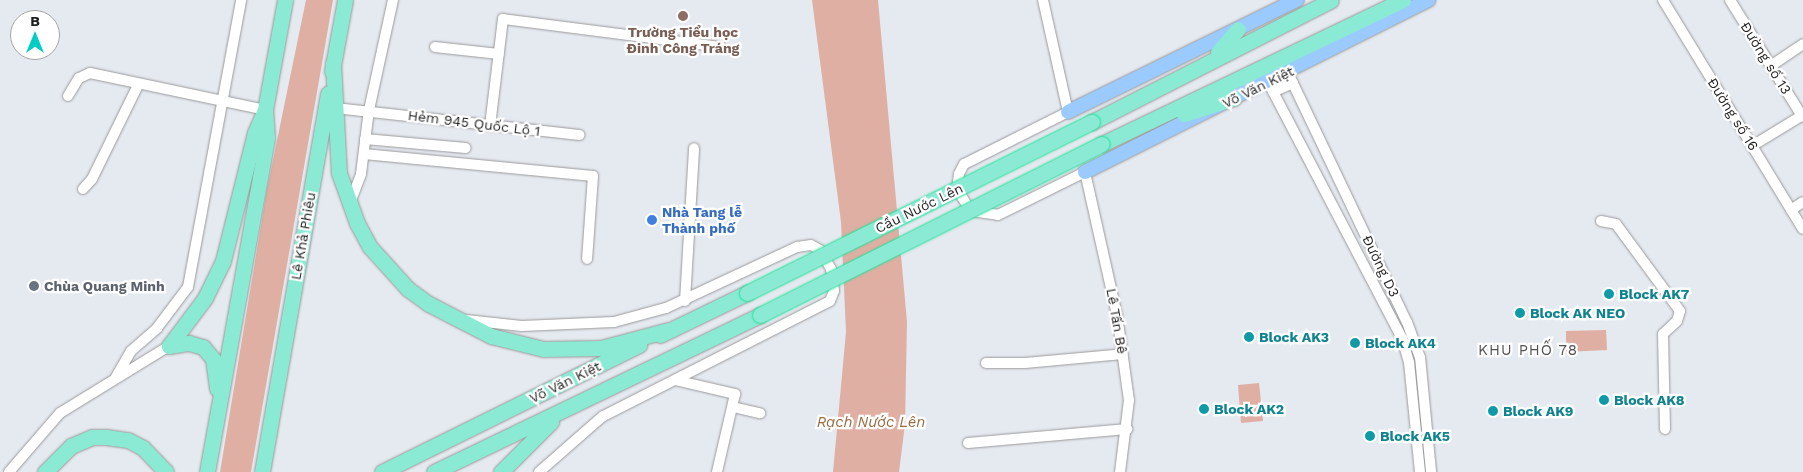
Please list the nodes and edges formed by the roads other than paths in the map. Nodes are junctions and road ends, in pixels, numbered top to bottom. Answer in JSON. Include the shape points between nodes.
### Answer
{"nodes":[{"id":1,"x":241,"y":0,"type":"edge"},
{"id":2,"x":285,"y":0,"type":"edge"},
{"id":3,"x":345,"y":0,"type":"edge"},
{"id":4,"x":393,"y":0,"type":"edge"},
{"id":5,"x":1044,"y":0,"type":"edge"},
{"id":6,"x":1297,"y":0,"type":"edge"},
{"id":7,"x":1331,"y":0,"type":"edge"},
{"id":8,"x":1403,"y":0,"type":"edge"},
{"id":9,"x":1428,"y":0,"type":"edge"},
{"id":10,"x":1663,"y":0,"type":"edge"},
{"id":11,"x":1730,"y":0,"type":"edge"},
{"id":12,"x":1238,"y":29,"type":"junction"},
{"id":13,"x":1803,"y":44,"type":"edge"},
{"id":14,"x":435,"y":47,"type":"dead end"},
{"id":15,"x":721,"y":47,"type":"dead end"},
{"id":16,"x":499,"y":54,"type":"junction"},
{"id":17,"x":1214,"y":57,"type":"junction"},
{"id":18,"x":333,"y":63,"type":"junction"},
{"id":19,"x":1772,"y":65,"type":"junction"},
{"id":20,"x":1290,"y":78,"type":"junction"},
{"id":21,"x":138,"y":85,"type":"junction"},
{"id":22,"x":1271,"y":87,"type":"junction"},
{"id":23,"x":68,"y":96,"type":"dead end"},
{"id":24,"x":1234,"y":98,"type":"junction"},
{"id":25,"x":223,"y":102,"type":"junction"},
{"id":26,"x":335,"y":108,"type":"junction"},
{"id":27,"x":265,"y":110,"type":"junction"},
{"id":28,"x":369,"y":110,"type":"junction"},
{"id":29,"x":1068,"y":112,"type":"junction"},
{"id":30,"x":1802,"y":115,"type":"edge"},
{"id":31,"x":490,"y":126,"type":"junction"},
{"id":32,"x":1130,"y":131,"type":"junction"},
{"id":33,"x":580,"y":135,"type":"dead end"},
{"id":34,"x":365,"y":139,"type":"junction"},
{"id":35,"x":1102,"y":144,"type":"joint"},
{"id":36,"x":1752,"y":146,"type":"junction"},
{"id":37,"x":466,"y":148,"type":"dead end"},
{"id":38,"x":694,"y":148,"type":"dead end"},
{"id":39,"x":364,"y":154,"type":"junction"},
{"id":40,"x":1086,"y":172,"type":"junction"},
{"id":41,"x":83,"y":189,"type":"dead end"},
{"id":42,"x":957,"y":189,"type":"junction"},
{"id":43,"x":1803,"y":202,"type":"edge"},
{"id":44,"x":350,"y":203,"type":"junction"},
{"id":45,"x":1791,"y":210,"type":"junction"},
{"id":46,"x":1601,"y":221,"type":"dead end"},
{"id":47,"x":1803,"y":229,"type":"edge"},
{"id":48,"x":587,"y":259,"type":"dead end"},
{"id":49,"x":747,"y":293,"type":"joint"},
{"id":50,"x":684,"y":301,"type":"junction"},
{"id":51,"x":760,"y":315,"type":"joint"},
{"id":52,"x":460,"y":320,"type":"junction"},
{"id":53,"x":504,"y":324,"type":"junction"},
{"id":54,"x":669,"y":330,"type":"junction"},
{"id":55,"x":503,"y":340,"type":"junction"},
{"id":56,"x":169,"y":346,"type":"junction"},
{"id":57,"x":1123,"y":354,"type":"junction"},
{"id":58,"x":986,"y":363,"type":"dead end"},
{"id":59,"x":116,"y":377,"type":"junction"},
{"id":60,"x":675,"y":380,"type":"junction"},
{"id":61,"x":733,"y":407,"type":"junction"},
{"id":62,"x":219,"y":408,"type":"junction"},
{"id":63,"x":562,"y":413,"type":"junction"},
{"id":64,"x":760,"y":413,"type":"dead end"},
{"id":65,"x":1127,"y":429,"type":"junction"},
{"id":66,"x":1665,"y":429,"type":"dead end"},
{"id":67,"x":968,"y":443,"type":"dead end"},
{"id":68,"x":9,"y":472,"type":"edge"},
{"id":69,"x":45,"y":472,"type":"edge"},
{"id":70,"x":166,"y":472,"type":"edge"},
{"id":71,"x":207,"y":472,"type":"edge"},
{"id":72,"x":262,"y":472,"type":"edge"},
{"id":73,"x":383,"y":472,"type":"edge"},
{"id":74,"x":434,"y":472,"type":"edge"},
{"id":75,"x":500,"y":472,"type":"edge"},
{"id":76,"x":539,"y":472,"type":"edge"},
{"id":77,"x":718,"y":472,"type":"edge"},
{"id":78,"x":1120,"y":472,"type":"edge"},
{"id":79,"x":1420,"y":472,"type":"edge"},
{"id":80,"x":1431,"y":472,"type":"edge"}],
"edges":[{"from":1,"to":25,"type":"street"},
{"from":2,"to":27,"type":"highway"},
{"from":3,"to":18,"type":"highway","name":"Lê Khả Phiêu"},
{"from":4,"to":28,"type":"street"},
{"from":5,"to":29,"type":"street"},
{"from":6,"to":12,"type":"main road"},
{"from":7,"to":17,"type":"highway"},
{"from":8,"to":32,"type":"highway","name":"Võ Văn Kiệt"},
{"from":9,"to":20,"type":"main road","name":"Võ Văn Kiệt"},
{"from":10,"to":36,"type":"street","name":"Đường số 16"},
{"from":11,"to":19,"type":"street","name":"Đường số 13"},
{"from":12,"to":17,"type":"highway"},
{"from":12,"to":29,"type":"main road"},
{"from":13,"to":19,"type":"street"},
{"from":14,"to":16,"type":"street"},
{"from":15,"to":16,"type":"street","via":[[503,19]]},
{"from":16,"to":31,"type":"street"},
{"from":17,"to":42,"type":"highway","name":"Cầu Nước Lên","bridge":true},
{"from":18,"to":26,"type":"highway"},
{"from":18,"to":72,"type":"highway","name":"Lê Khả Phiêu"},
{"from":19,"to":30,"type":"street","name":"Đường số 13"},
{"from":20,"to":22,"type":"main road","name":"Võ Văn Kiệt"},
{"from":20,"to":80,"type":"street","name":"Đường D3","via":[[1408,322],[1420,356]]},
{"from":21,"to":23,"type":"street","via":[[90,73],[79,78]]},
{"from":21,"to":25,"type":"street"},
{"from":21,"to":41,"type":"street","via":[[92,179]]},
{"from":22,"to":24,"type":"main road","name":"Võ Văn Kiệt"},
{"from":22,"to":79,"type":"street","name":"Đường D3","via":[[1402,338],[1409,362]]},
{"from":24,"to":32,"type":"highway"},
{"from":24,"to":40,"type":"main road","name":"Võ Văn Kiệt"},
{"from":25,"to":27,"type":"street"},
{"from":25,"to":59,"type":"street","via":[[188,287],[157,328],[131,350]]},
{"from":26,"to":28,"type":"street","name":"Hẻm 945 Quốc Lộ 1"},
{"from":26,"to":44,"type":"highway","via":[[338,173]]},
{"from":27,"to":56,"type":"highway","via":[[255,134],[223,261],[205,298]]},
{"from":27,"to":62,"type":"highway","via":[[267,137]]},
{"from":28,"to":31,"type":"street","name":"Hẻm 945 Quốc Lộ 1"},
{"from":28,"to":34,"type":"street"},
{"from":29,"to":42,"type":"street","via":[[964,164],[958,174]]},
{"from":30,"to":36,"type":"street"},
{"from":31,"to":33,"type":"street","name":"Hẻm 945 Quốc Lộ 1"},
{"from":32,"to":35,"type":"highway","name":"Võ Văn Kiệt"},
{"from":34,"to":37,"type":"street"},
{"from":34,"to":39,"type":"street"},
{"from":35,"to":51,"type":"highway","name":"Cầu Nước Lên","bridge":true},
{"from":36,"to":45,"type":"street","name":"Đường số 16"},
{"from":38,"to":50,"type":"street"},
{"from":39,"to":44,"type":"street","via":[[361,174]]},
{"from":39,"to":48,"type":"street","via":[[594,176]]},
{"from":40,"to":42,"type":"street","via":[[1004,213],[983,215],[971,211]]},
{"from":40,"to":57,"type":"street","name":"Lê Tấn Bê"},
{"from":42,"to":49,"type":"highway","name":"Cầu Nước Lên","bridge":true},
{"from":43,"to":45,"type":"street"},
{"from":44,"to":52,"type":"highway","via":[[370,247],[390,271],[429,304]]},
{"from":45,"to":47,"type":"street","name":"Đường số 16"},
{"from":46,"to":66,"type":"street","via":[[1616,224],[1680,311],[1677,320],[1663,334]]},
{"from":49,"to":54,"type":"highway","name":"Võ Văn Kiệt"},
{"from":50,"to":53,"type":"street","via":[[614,322]]},
{"from":50,"to":60,"type":"street","via":[[797,247],[811,245],[820,250],[831,269],[834,291],[830,301]]},
{"from":51,"to":63,"type":"highway","name":"Võ Văn Kiệt"},
{"from":52,"to":53,"type":"street"},
{"from":52,"to":55,"type":"highway"},
{"from":53,"to":55,"type":"street","via":[[500,331]]},
{"from":54,"to":55,"type":"highway","via":[[601,348],[568,351]]},
{"from":54,"to":73,"type":"highway","name":"Võ Văn Kiệt"},
{"from":56,"to":59,"type":"street"},
{"from":56,"to":62,"type":"highway","via":[[189,343],[203,347],[210,355],[215,366]]},
{"from":57,"to":58,"type":"street","via":[[1025,363]]},
{"from":57,"to":65,"type":"street","name":"Lê Tấn Bê","via":[[1129,400]]},
{"from":59,"to":68,"type":"street","via":[[60,413]]},
{"from":60,"to":61,"type":"street","via":[[732,391]]},
{"from":60,"to":76,"type":"street","via":[[603,416]]},
{"from":61,"to":64,"type":"street"},
{"from":61,"to":77,"type":"street"},
{"from":62,"to":71,"type":"highway"},
{"from":63,"to":74,"type":"highway","name":"Võ Văn Kiệt"},
{"from":63,"to":75,"type":"highway"},
{"from":65,"to":67,"type":"street"},
{"from":65,"to":78,"type":"street","name":"Lê Tấn Bê"},
{"from":69,"to":70,"type":"highway","via":[[71,446],[92,437],[128,440],[142,448]]}]}
